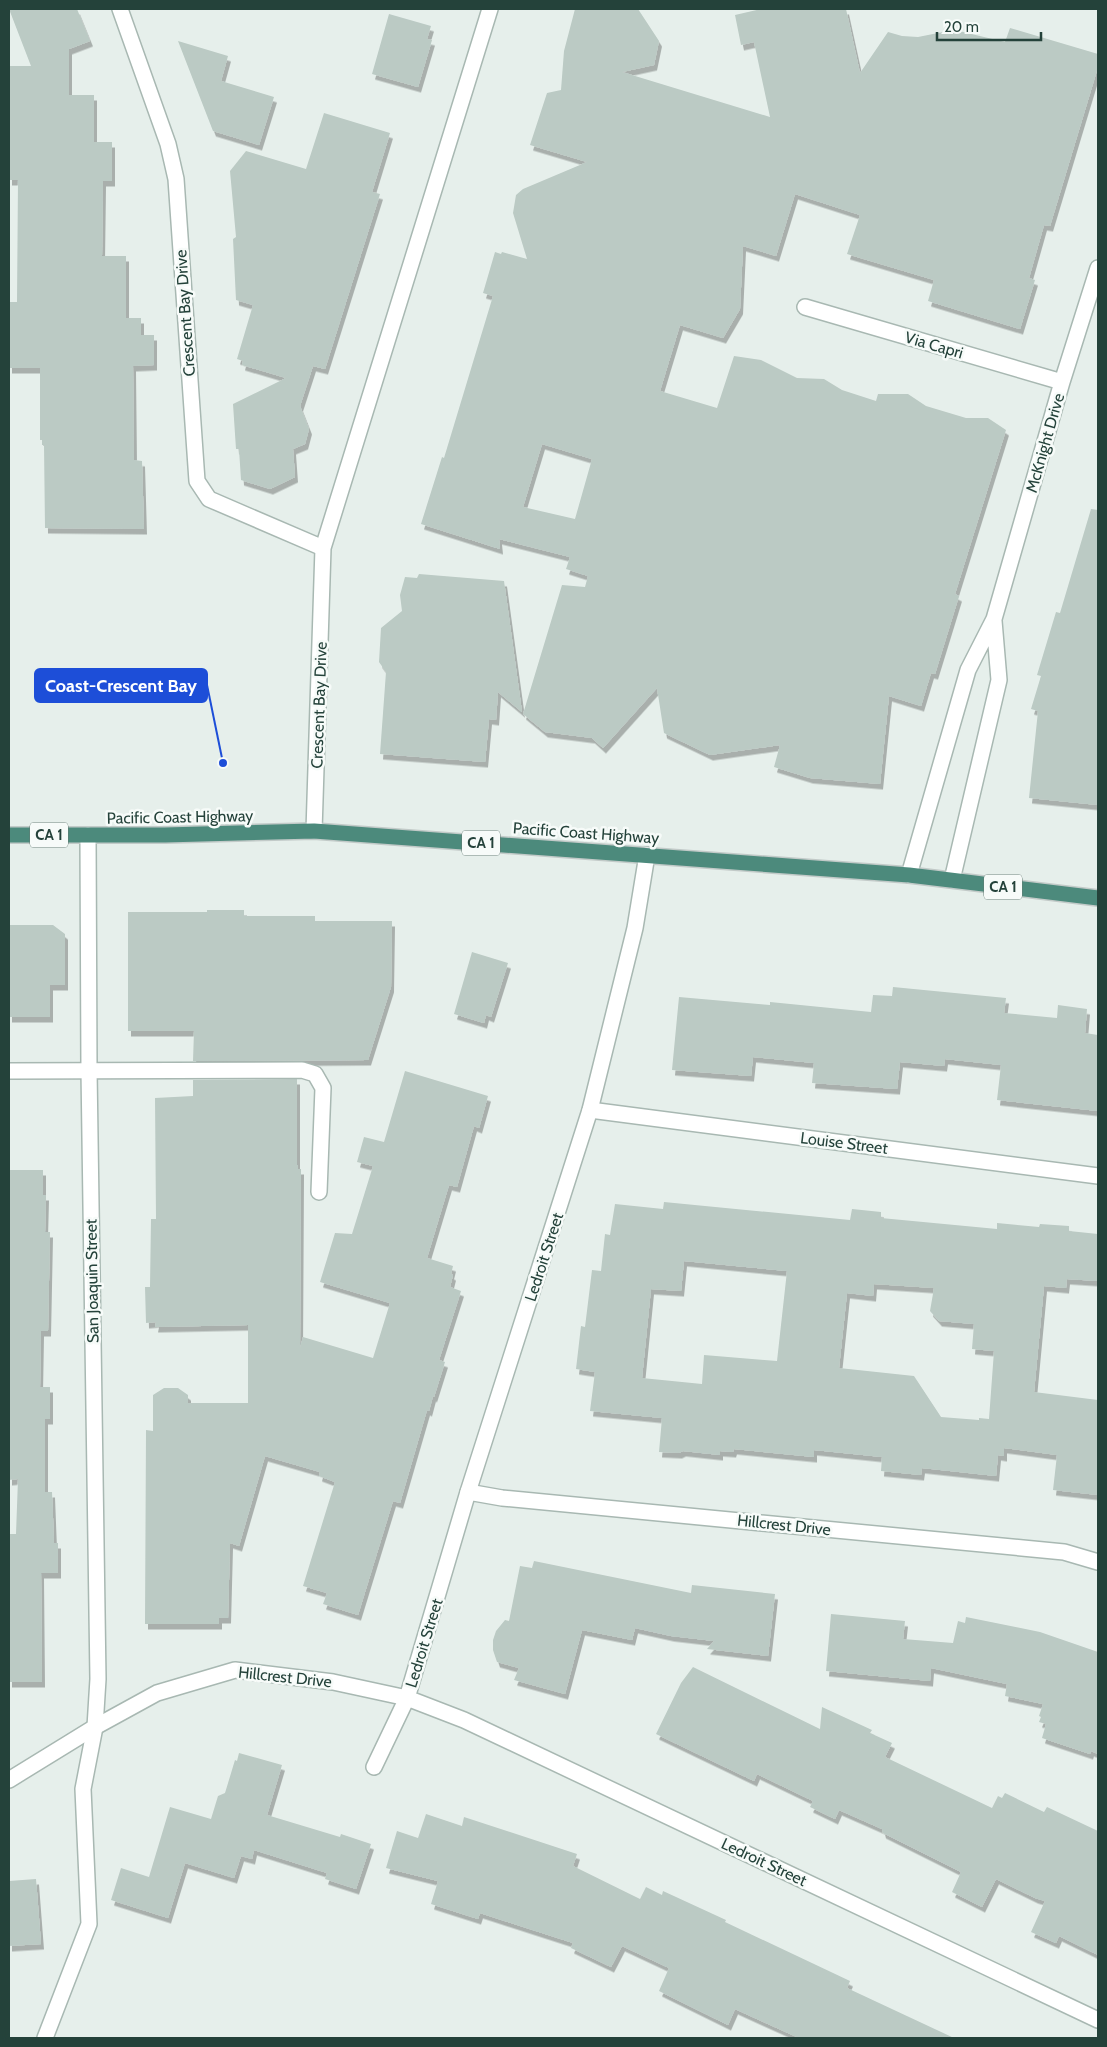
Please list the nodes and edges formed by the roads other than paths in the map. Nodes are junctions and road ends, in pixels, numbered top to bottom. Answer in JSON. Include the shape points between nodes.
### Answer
{"nodes":[{"id":1,"x":120,"y":9,"type":"edge"},
{"id":2,"x":490,"y":9,"type":"edge"},
{"id":3,"x":1098,"y":268,"type":"edge"},
{"id":4,"x":805,"y":307,"type":"dead end"},
{"id":5,"x":1062,"y":382,"type":"junction"},
{"id":6,"x":323,"y":548,"type":"junction"},
{"id":7,"x":994,"y":619,"type":"junction"},
{"id":8,"x":314,"y":831,"type":"junction"},
{"id":9,"x":9,"y":835,"type":"edge"},
{"id":10,"x":88,"y":835,"type":"junction"},
{"id":11,"x":647,"y":855,"type":"junction"},
{"id":12,"x":909,"y":875,"type":"junction"},
{"id":13,"x":952,"y":880,"type":"junction"},
{"id":14,"x":1098,"y":898,"type":"edge"},
{"id":15,"x":89,"y":1070,"type":"junction"},
{"id":16,"x":9,"y":1071,"type":"edge"},
{"id":17,"x":590,"y":1110,"type":"junction"},
{"id":18,"x":1098,"y":1176,"type":"edge"},
{"id":19,"x":319,"y":1192,"type":"dead end"},
{"id":20,"x":468,"y":1492,"type":"junction"},
{"id":21,"x":1098,"y":1562,"type":"edge"},
{"id":22,"x":407,"y":1698,"type":"junction"},
{"id":23,"x":95,"y":1727,"type":"junction"},
{"id":24,"x":374,"y":1768,"type":"dead end"},
{"id":25,"x":9,"y":1780,"type":"edge"},
{"id":26,"x":1098,"y":2020,"type":"edge"},
{"id":27,"x":46,"y":2038,"type":"edge"}],
"edges":[{"from":1,"to":6,"type":"street","name":"Crescent Bay Drive","via":[[168,144],[176,179],[197,481],[209,499]]},
{"from":2,"to":6,"type":"street","name":"Crescent Bay Drive"},
{"from":3,"to":5,"type":"street","name":"McKnight Drive"},
{"from":4,"to":5,"type":"street","name":"Via Capri"},
{"from":5,"to":7,"type":"street","name":"McKnight Drive"},
{"from":6,"to":8,"type":"street","name":"Crescent Bay Drive"},
{"from":7,"to":12,"type":"street","name":"McKnight Drive","via":[[968,670]]},
{"from":7,"to":13,"type":"street","name":"McKnight Drive","via":[[999,680]]},
{"from":8,"to":10,"type":"highway","name":"Pacific Coast Highway","number":"CA 1"},
{"from":8,"to":11,"type":"highway","name":"Pacific Coast Highway","number":"CA 1"},
{"from":9,"to":10,"type":"highway","name":"Pacific Coast Highway","number":"CA 1"},
{"from":10,"to":15,"type":"street","name":"San Joaquin Street"},
{"from":11,"to":12,"type":"highway","name":"Pacific Coast Highway","number":"CA 1"},
{"from":11,"to":17,"type":"street","name":"Ledroit Street","via":[[635,928]]},
{"from":12,"to":13,"type":"highway","name":"Pacific Coast Highway","number":"CA 1"},
{"from":13,"to":14,"type":"highway","name":"Pacific Coast Highway","number":"CA 1"},
{"from":15,"to":16,"type":"street"},
{"from":15,"to":19,"type":"street","via":[[302,1070],[314,1074],[323,1088]]},
{"from":15,"to":23,"type":"street","name":"San Joaquin Street","via":[[98,1679]]},
{"from":17,"to":18,"type":"street","name":"Louise Street"},
{"from":17,"to":20,"type":"street","name":"Ledroit Street"},
{"from":20,"to":21,"type":"street","name":"Hillcrest Drive","via":[[1064,1552]]},
{"from":20,"to":22,"type":"street","name":"Ledroit Street"},
{"from":22,"to":23,"type":"street","name":"Hillcrest Drive","via":[[333,1682],[235,1670],[157,1693]]},
{"from":22,"to":24,"type":"street"},
{"from":22,"to":26,"type":"street","name":"Ledroit Street","via":[[464,1720]]},
{"from":23,"to":25,"type":"street","name":"Hillcrest Drive"},
{"from":23,"to":27,"type":"street","name":"San Joaquin Street","via":[[83,1789],[89,1924]]}]}
